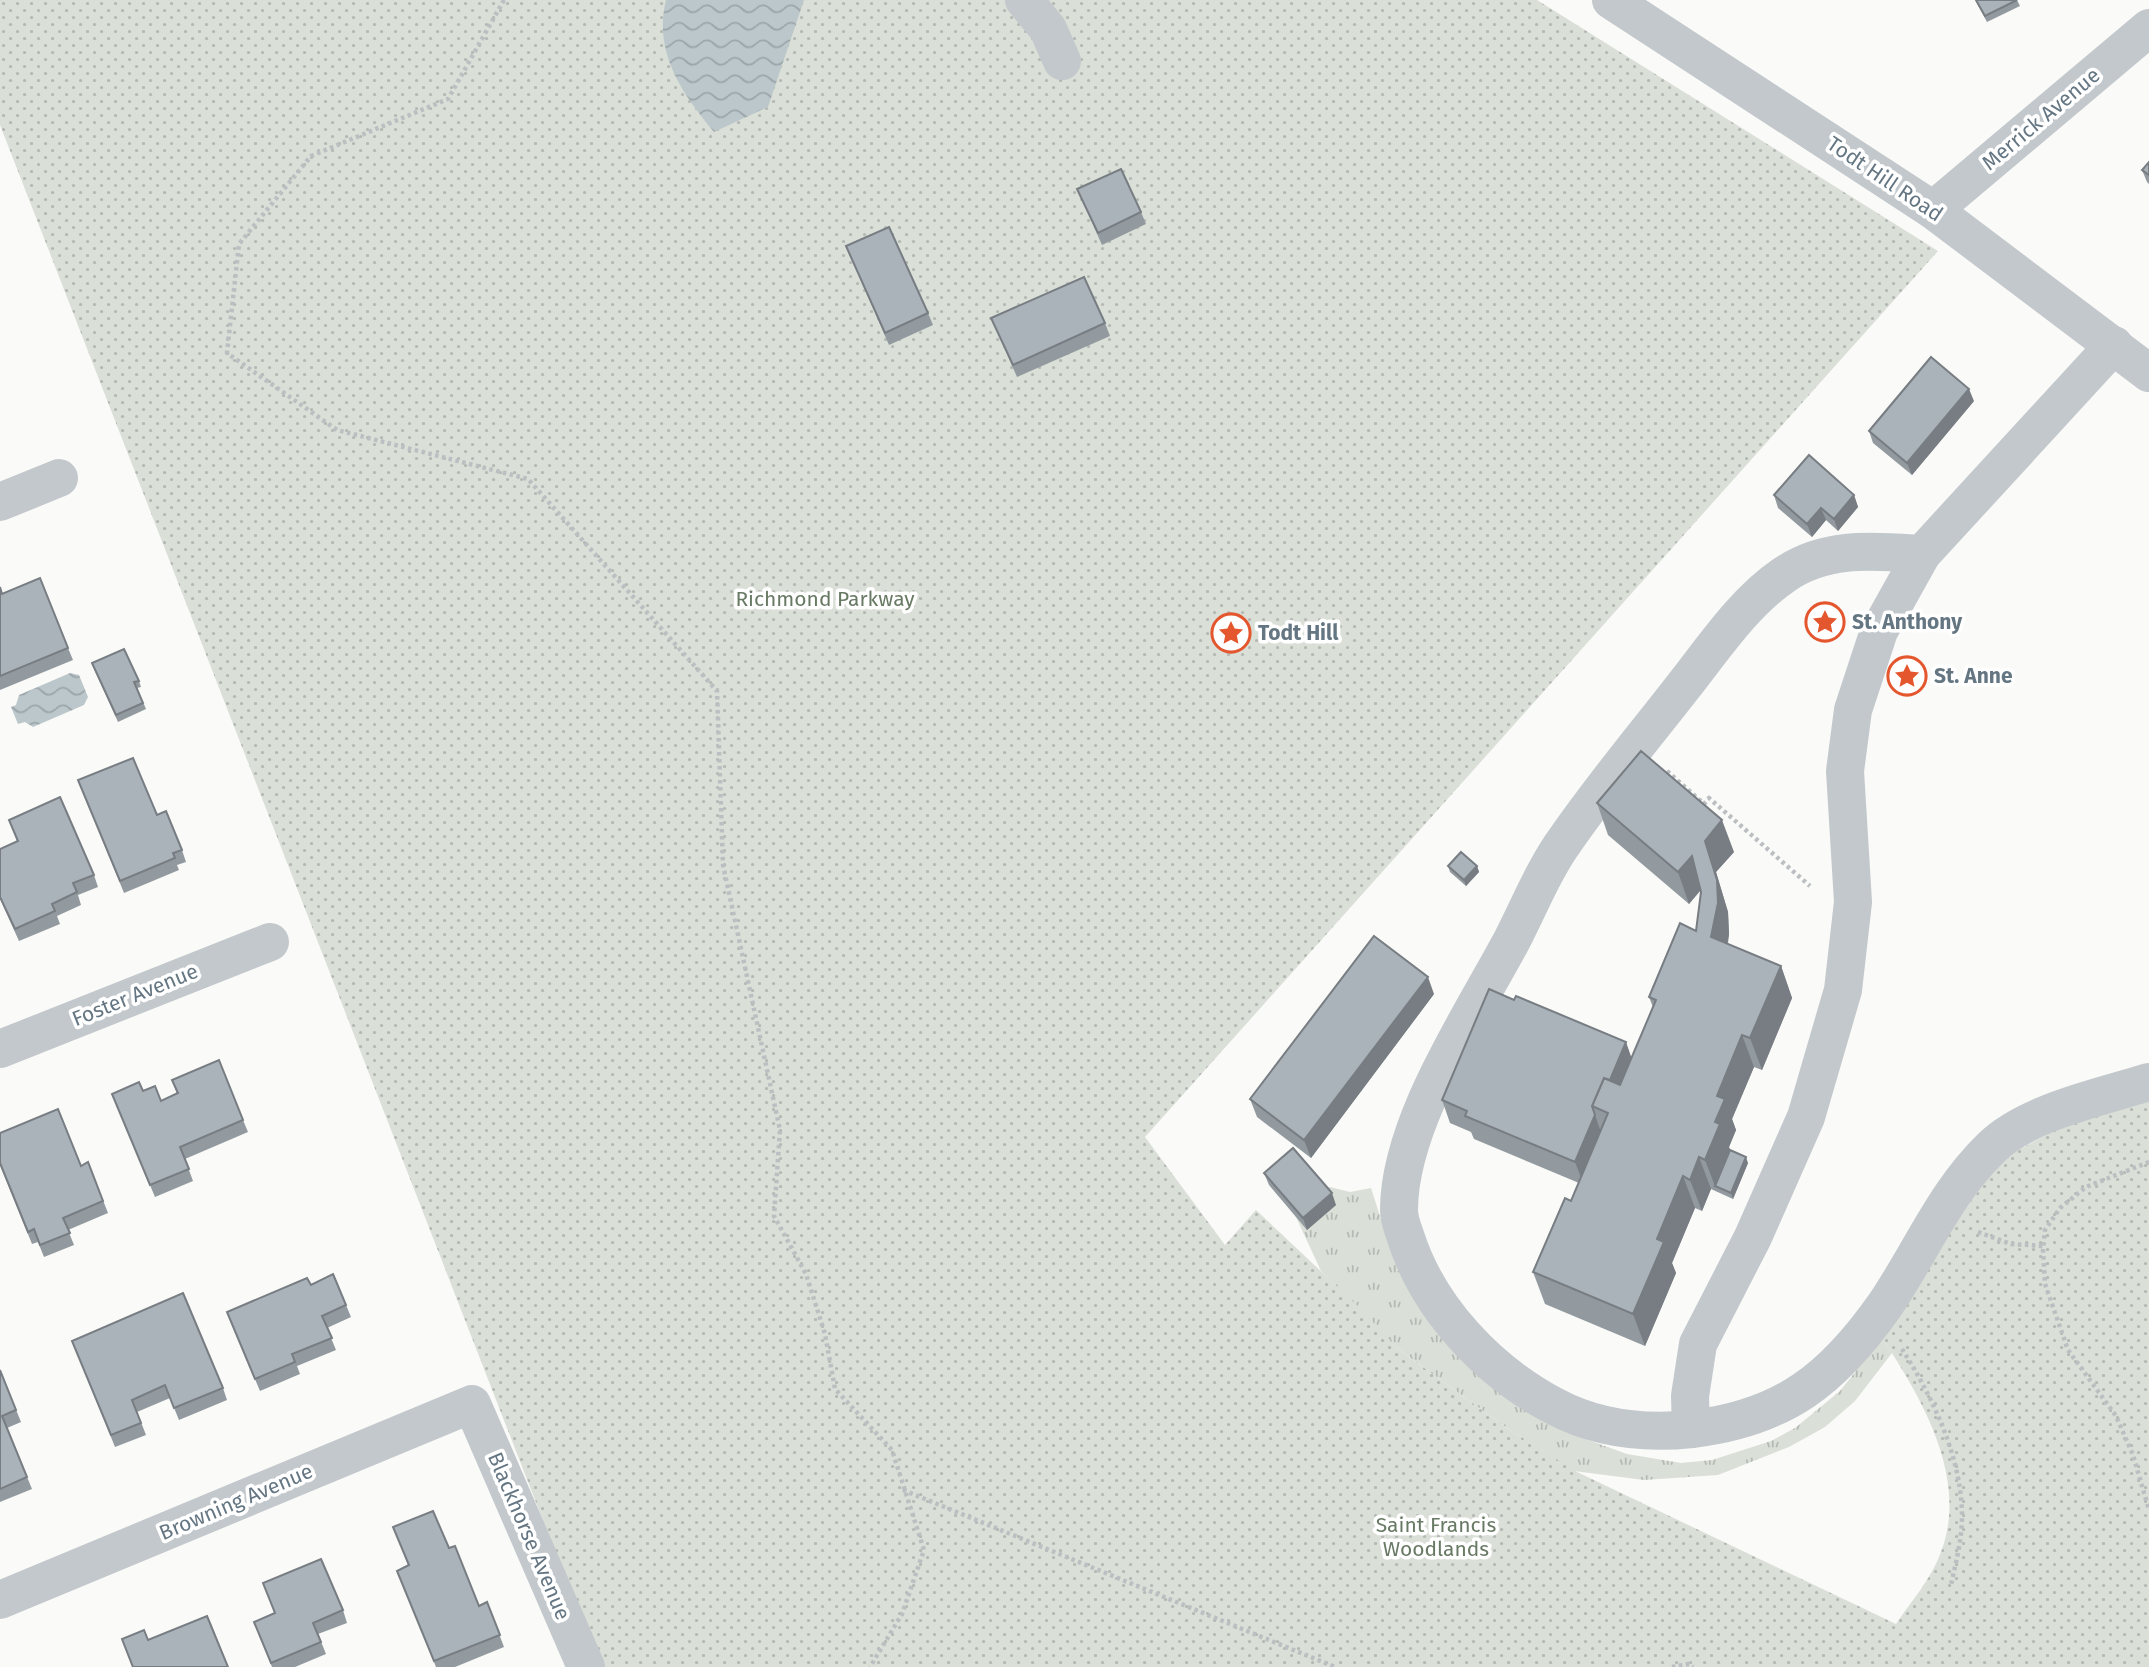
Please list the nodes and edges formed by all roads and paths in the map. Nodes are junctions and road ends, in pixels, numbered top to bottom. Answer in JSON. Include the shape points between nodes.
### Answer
{"nodes":[{"id":1,"x":504,"y":0,"type":"edge"},
{"id":2,"x":1024,"y":0,"type":"edge"},
{"id":3,"x":1611,"y":0,"type":"edge"},
{"id":4,"x":2149,"y":28,"type":"edge"},
{"id":5,"x":1062,"y":61,"type":"dead end"},
{"id":6,"x":1933,"y":210,"type":"junction"},
{"id":7,"x":2114,"y":345,"type":"junction"},
{"id":8,"x":2149,"y":373,"type":"edge"},
{"id":9,"x":59,"y":478,"type":"dead end"},
{"id":10,"x":0,"y":502,"type":"edge"},
{"id":11,"x":1922,"y":554,"type":"junction"},
{"id":12,"x":1657,"y":763,"type":"edge"},
{"id":13,"x":1786,"y":865,"type":"dead end"},
{"id":14,"x":270,"y":942,"type":"dead end"},
{"id":15,"x":0,"y":1049,"type":"edge"},
{"id":16,"x":2149,"y":1082,"type":"edge"},
{"id":17,"x":2149,"y":1161,"type":"edge"},
{"id":18,"x":1940,"y":1213,"type":"junction"},
{"id":19,"x":2043,"y":1246,"type":"junction"},
{"id":20,"x":1878,"y":1313,"type":"junction"},
{"id":21,"x":472,"y":1404,"type":"joint"},
{"id":22,"x":1691,"y":1429,"type":"junction"},
{"id":23,"x":902,"y":1489,"type":"junction"},
{"id":24,"x":2149,"y":1510,"type":"edge"},
{"id":25,"x":1951,"y":1585,"type":"dead end"},
{"id":26,"x":0,"y":1600,"type":"edge"},
{"id":27,"x":586,"y":1667,"type":"edge"},
{"id":28,"x":870,"y":1667,"type":"edge"},
{"id":29,"x":1335,"y":1667,"type":"edge"},
{"id":30,"x":1672,"y":1667,"type":"edge"},
{"id":31,"x":1693,"y":1667,"type":"edge"}],
"edges":[{"from":1,"to":23,"type":"path","via":[[448,99],[311,156],[239,244],[227,353],[337,430],[528,479],[717,691],[723,865],[780,1130],[774,1216],[806,1274],[825,1334],[835,1389],[891,1450]]},
{"from":2,"to":5,"type":"street","via":[[1048,29]]},
{"from":3,"to":6,"type":"street","name":"Todt Hill Road"},
{"from":4,"to":6,"type":"street","name":"Merrick Avenue"},
{"from":6,"to":7,"type":"street","name":"Todt Hill Road"},
{"from":7,"to":8,"type":"street","name":"Todt Hill Road"},
{"from":7,"to":11,"type":"street"},
{"from":9,"to":10,"type":"street"},
{"from":11,"to":22,"type":"street","via":[[1879,631],[1853,710],[1845,771],[1853,902],[1843,990],[1806,1116],[1753,1237],[1698,1344],[1690,1396]]},
{"from":11,"to":22,"type":"street","via":[[1829,554],[1780,577],[1734,622],[1562,843],[1433,1089],[1406,1151],[1399,1214],[1407,1239],[1436,1303],[1467,1339],[1523,1388],[1593,1423],[1654,1433]]},
{"from":12,"to":13,"type":"path","via":[[1704,804],[1709,799]]},
{"from":14,"to":15,"type":"street","name":"Foster Avenue"},
{"from":16,"to":18,"type":"street","via":[[2030,1122],[1996,1143],[1960,1181]]},
{"from":17,"to":19,"type":"path","via":[[2086,1187],[2060,1208],[2046,1230]]},
{"from":18,"to":19,"type":"path","via":[[1994,1239]]},
{"from":18,"to":20,"type":"street"},
{"from":19,"to":24,"type":"path","via":[[2045,1284],[2064,1340],[2116,1416]]},
{"from":20,"to":22,"type":"street","via":[[1844,1355],[1799,1396],[1763,1413]]},
{"from":20,"to":25,"type":"path","via":[[1931,1403],[1956,1470],[1961,1541]]},
{"from":21,"to":26,"type":"street","name":"Browning Avenue"},
{"from":21,"to":27,"type":"street","name":"Blackhorse Avenue"},
{"from":23,"to":28,"type":"path","via":[[924,1550],[902,1614]]},
{"from":23,"to":29,"type":"path"},
{"from":30,"to":31,"type":"path"}]}
